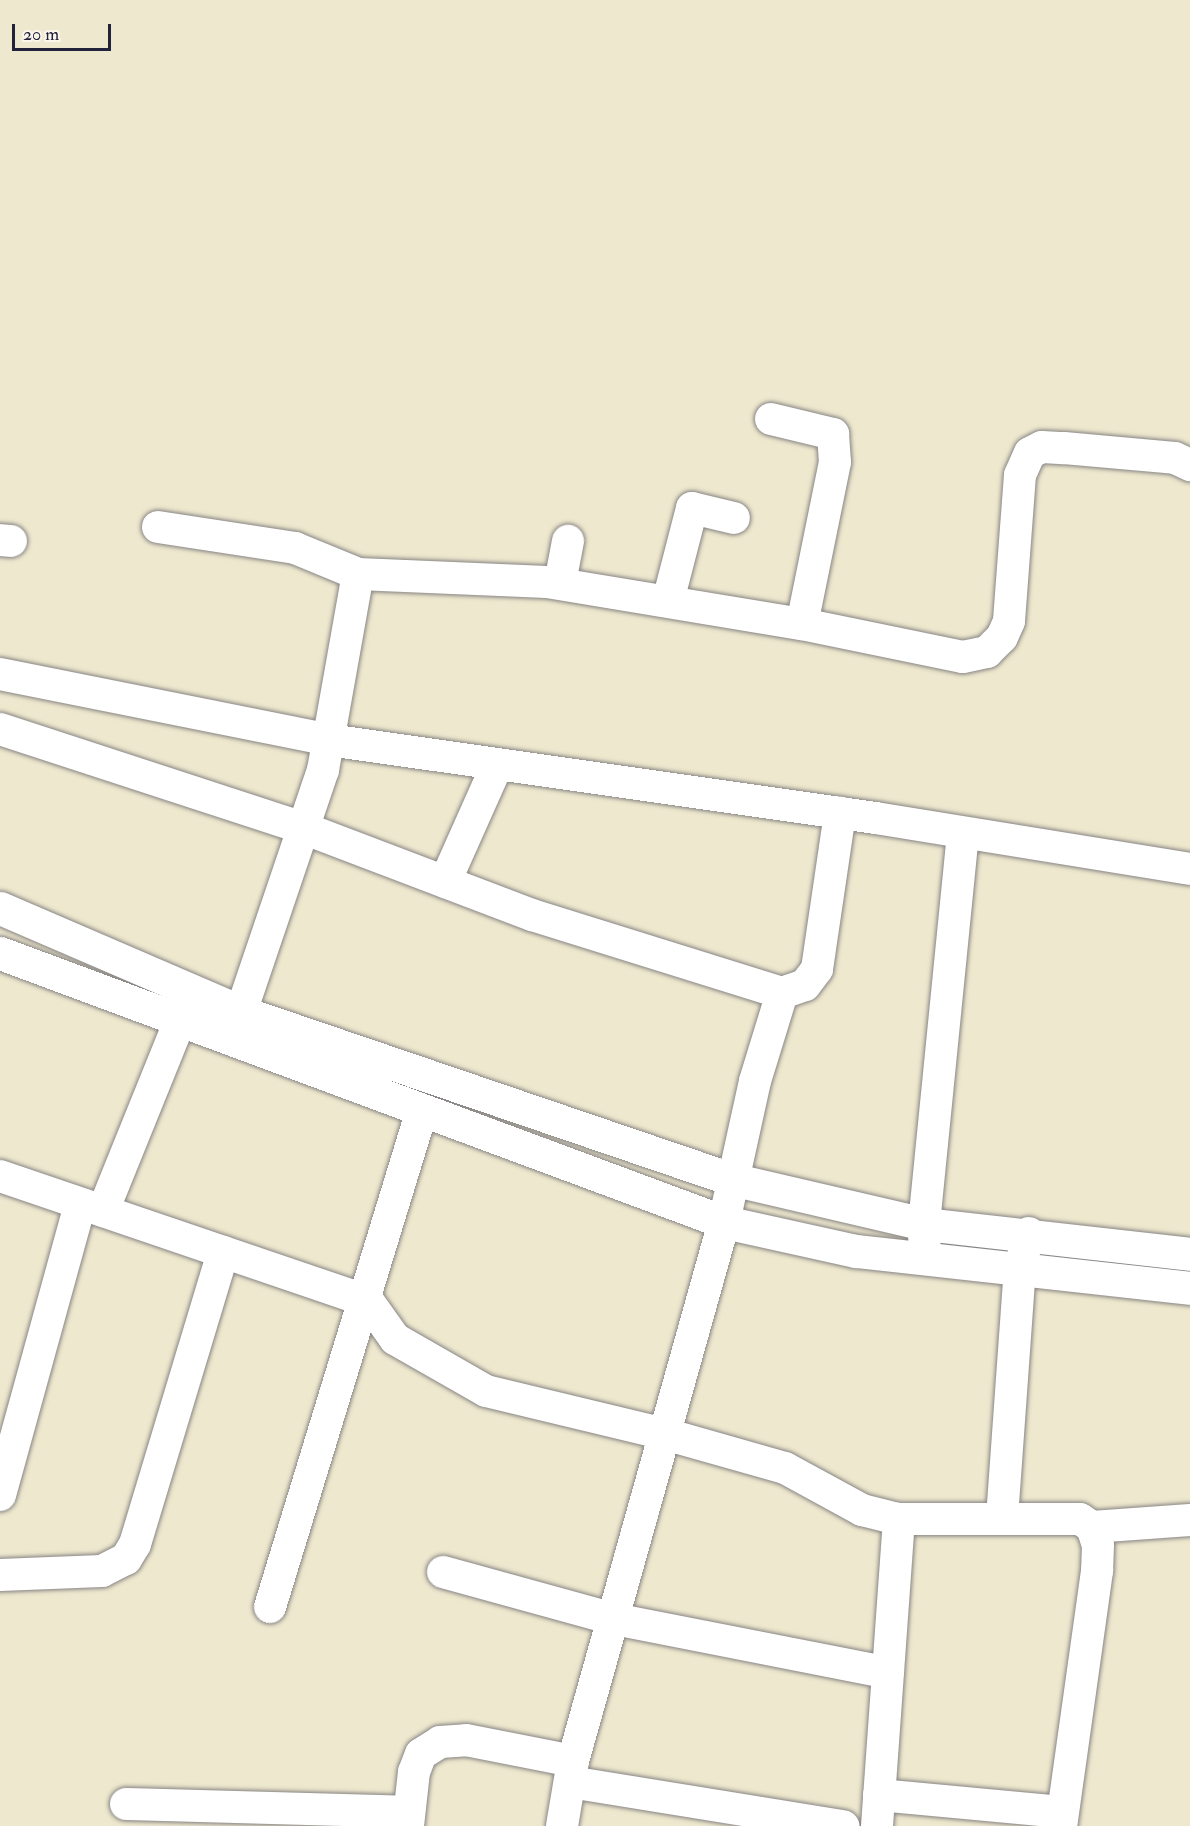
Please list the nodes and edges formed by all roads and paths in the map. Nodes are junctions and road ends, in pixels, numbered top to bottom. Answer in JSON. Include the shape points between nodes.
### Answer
{"nodes":[{"id":1,"x":771,"y":419,"type":"dead end"},
{"id":2,"x":1190,"y":465,"type":"edge"},
{"id":3,"x":734,"y":518,"type":"dead end"},
{"id":4,"x":158,"y":527,"type":"dead end"},
{"id":5,"x":568,"y":541,"type":"dead end"},
{"id":6,"x":358,"y":574,"type":"junction"},
{"id":7,"x":560,"y":584,"type":"junction"},
{"id":8,"x":668,"y":601,"type":"junction"},
{"id":9,"x":802,"y":624,"type":"junction"},
{"id":10,"x":0,"y":674,"type":"edge"},
{"id":11,"x":0,"y":729,"type":"edge"},
{"id":12,"x":329,"y":740,"type":"junction"},
{"id":13,"x":497,"y":765,"type":"junction"},
{"id":14,"x":840,"y":813,"type":"junction"},
{"id":15,"x":303,"y":828,"type":"junction"},
{"id":16,"x":963,"y":833,"type":"junction"},
{"id":17,"x":1190,"y":869,"type":"edge"},
{"id":18,"x":446,"y":882,"type":"junction"},
{"id":19,"x":0,"y":908,"type":"edge"},
{"id":20,"x":2,"y":961,"type":"edge"},
{"id":21,"x":782,"y":993,"type":"junction"},
{"id":22,"x":180,"y":1020,"type":"junction"},
{"id":23,"x":233,"y":1024,"type":"junction"},
{"id":24,"x":422,"y":1110,"type":"junction"},
{"id":25,"x":0,"y":1176,"type":"edge"},
{"id":26,"x":731,"y":1179,"type":"junction"},
{"id":27,"x":91,"y":1208,"type":"junction"},
{"id":28,"x":724,"y":1222,"type":"junction"},
{"id":29,"x":924,"y":1224,"type":"junction"},
{"id":30,"x":1029,"y":1233,"type":"junction"},
{"id":31,"x":223,"y":1252,"type":"junction"},
{"id":32,"x":1190,"y":1254,"type":"edge"},
{"id":33,"x":925,"y":1259,"type":"junction"},
{"id":34,"x":1020,"y":1268,"type":"junction"},
{"id":35,"x":1190,"y":1288,"type":"edge"},
{"id":36,"x":362,"y":1299,"type":"junction"},
{"id":37,"x":665,"y":1434,"type":"junction"},
{"id":38,"x":0,"y":1495,"type":"edge"},
{"id":39,"x":1002,"y":1518,"type":"junction"},
{"id":40,"x":899,"y":1519,"type":"junction"},
{"id":41,"x":1190,"y":1520,"type":"edge"},
{"id":42,"x":1092,"y":1527,"type":"junction"},
{"id":43,"x":443,"y":1572,"type":"dead end"},
{"id":44,"x":0,"y":1575,"type":"edge"},
{"id":45,"x":270,"y":1607,"type":"dead end"},
{"id":46,"x":614,"y":1619,"type":"junction"},
{"id":47,"x":888,"y":1672,"type":"junction"},
{"id":48,"x":572,"y":1772,"type":"junction"},
{"id":49,"x":879,"y":1795,"type":"junction"},
{"id":50,"x":126,"y":1804,"type":"dead end"},
{"id":51,"x":408,"y":1819,"type":"edge"},
{"id":52,"x":1062,"y":1819,"type":"edge"},
{"id":53,"x":562,"y":1826,"type":"edge"},
{"id":54,"x":843,"y":1826,"type":"edge"},
{"id":55,"x":877,"y":1826,"type":"edge"}],
"edges":[{"from":1,"to":9,"type":"street","via":[[833,434],[836,462]]},
{"from":2,"to":9,"type":"street","via":[[1175,458],[1064,448],[1042,447],[1030,453],[1020,475],[1009,621],[1002,637],[987,652],[963,657]]},
{"from":3,"to":8,"type":"street","via":[[692,508]]},
{"from":4,"to":6,"type":"street","via":[[296,548]]},
{"from":5,"to":7,"type":"street"},
{"from":6,"to":7,"type":"street"},
{"from":6,"to":12,"type":"street"},
{"from":7,"to":8,"type":"street"},
{"from":8,"to":9,"type":"street"},
{"from":10,"to":12,"type":"street"},
{"from":11,"to":15,"type":"street"},
{"from":12,"to":13,"type":"street"},
{"from":12,"to":15,"type":"street"},
{"from":13,"to":14,"type":"street"},
{"from":13,"to":18,"type":"street"},
{"from":14,"to":16,"type":"street"},
{"from":14,"to":21,"type":"street","via":[[817,969],[805,985]]},
{"from":15,"to":18,"type":"street"},
{"from":15,"to":23,"type":"street"},
{"from":16,"to":17,"type":"street"},
{"from":16,"to":29,"type":"street"},
{"from":18,"to":21,"type":"street","via":[[532,915]]},
{"from":19,"to":23,"type":"main road"},
{"from":20,"to":22,"type":"main road"},
{"from":21,"to":26,"type":"street"},
{"from":22,"to":23,"type":"main road"},
{"from":22,"to":27,"type":"street"},
{"from":23,"to":24,"type":"main road"},
{"from":23,"to":26,"type":"main road"},
{"from":24,"to":28,"type":"main road"},
{"from":24,"to":36,"type":"street"},
{"from":25,"to":27,"type":"street"},
{"from":26,"to":28,"type":"street"},
{"from":26,"to":29,"type":"main road"},
{"from":27,"to":31,"type":"street"},
{"from":27,"to":38,"type":"street"},
{"from":28,"to":33,"type":"main road","via":[[856,1251]]},
{"from":28,"to":37,"type":"street"},
{"from":29,"to":30,"type":"main road"},
{"from":29,"to":33,"type":"street"},
{"from":30,"to":32,"type":"main road"},
{"from":30,"to":34,"type":"street"},
{"from":31,"to":36,"type":"street"},
{"from":31,"to":44,"type":"street","via":[[135,1544],[126,1559],[102,1571]]},
{"from":33,"to":34,"type":"main road"},
{"from":34,"to":35,"type":"main road"},
{"from":34,"to":39,"type":"street"},
{"from":36,"to":37,"type":"street","via":[[368,1301],[395,1339],[486,1391]]},
{"from":36,"to":45,"type":"street"},
{"from":37,"to":40,"type":"street","via":[[785,1468],[862,1510]]},
{"from":37,"to":46,"type":"street"},
{"from":39,"to":40,"type":"street"},
{"from":39,"to":42,"type":"street","via":[[1080,1519]]},
{"from":40,"to":47,"type":"street"},
{"from":41,"to":42,"type":"street"},
{"from":42,"to":52,"type":"street","via":[[1098,1545],[1097,1571]]},
{"from":43,"to":46,"type":"street"},
{"from":46,"to":47,"type":"street"},
{"from":46,"to":48,"type":"street"},
{"from":47,"to":49,"type":"street"},
{"from":48,"to":51,"type":"street","via":[[466,1740],[440,1742],[421,1754]]},
{"from":48,"to":53,"type":"street"},
{"from":48,"to":54,"type":"street"},
{"from":49,"to":52,"type":"street"},
{"from":49,"to":55,"type":"street"},
{"from":50,"to":51,"type":"street"}]}
